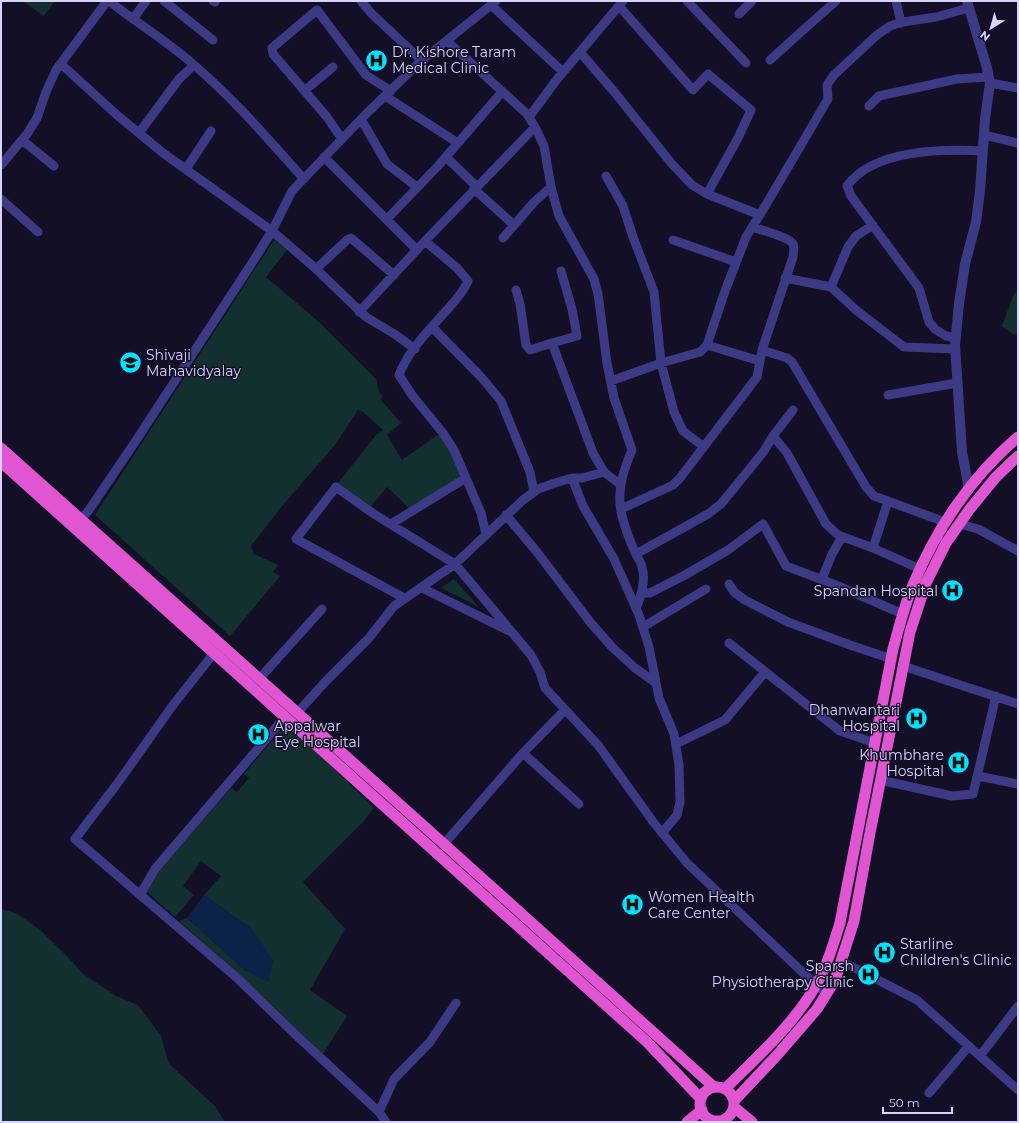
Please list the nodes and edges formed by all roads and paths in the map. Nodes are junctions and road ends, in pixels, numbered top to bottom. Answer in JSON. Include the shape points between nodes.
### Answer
{"nodes":[{"id":1,"x":108,"y":1,"type":"edge"},
{"id":2,"x":146,"y":1,"type":"edge"},
{"id":3,"x":164,"y":1,"type":"edge"},
{"id":4,"x":361,"y":1,"type":"edge"},
{"id":5,"x":687,"y":1,"type":"edge"},
{"id":6,"x":752,"y":1,"type":"edge"},
{"id":7,"x":836,"y":1,"type":"edge"},
{"id":8,"x":896,"y":1,"type":"edge"},
{"id":9,"x":494,"y":3,"type":"edge"},
{"id":10,"x":621,"y":3,"type":"edge"},
{"id":11,"x":968,"y":5,"type":"edge"},
{"id":12,"x":739,"y":14,"type":"dead end"},
{"id":13,"x":133,"y":19,"type":"junction"},
{"id":14,"x":901,"y":23,"type":"junction"},
{"id":15,"x":213,"y":40,"type":"dead end"},
{"id":16,"x":447,"y":41,"type":"junction"},
{"id":17,"x":580,"y":52,"type":"junction"},
{"id":18,"x":770,"y":60,"type":"dead end"},
{"id":19,"x":422,"y":61,"type":"junction"},
{"id":20,"x":746,"y":63,"type":"dead end"},
{"id":21,"x":61,"y":64,"type":"junction"},
{"id":22,"x":194,"y":65,"type":"junction"},
{"id":23,"x":333,"y":67,"type":"dead end"},
{"id":24,"x":563,"y":72,"type":"junction"},
{"id":25,"x":989,"y":80,"type":"junction"},
{"id":26,"x":1018,"y":88,"type":"edge"},
{"id":27,"x":304,"y":91,"type":"junction"},
{"id":28,"x":502,"y":92,"type":"junction"},
{"id":29,"x":388,"y":94,"type":"junction"},
{"id":30,"x":869,"y":106,"type":"dead end"},
{"id":31,"x":529,"y":117,"type":"junction"},
{"id":32,"x":361,"y":119,"type":"junction"},
{"id":33,"x":535,"y":127,"type":"junction"},
{"id":34,"x":211,"y":131,"type":"dead end"},
{"id":35,"x":139,"y":133,"type":"junction"},
{"id":36,"x":984,"y":135,"type":"junction"},
{"id":37,"x":342,"y":139,"type":"junction"},
{"id":38,"x":22,"y":140,"type":"junction"},
{"id":39,"x":458,"y":143,"type":"junction"},
{"id":40,"x":1018,"y":143,"type":"edge"},
{"id":41,"x":983,"y":151,"type":"junction"},
{"id":42,"x":324,"y":157,"type":"junction"},
{"id":43,"x":446,"y":157,"type":"junction"},
{"id":44,"x":1,"y":165,"type":"edge"},
{"id":45,"x":54,"y":166,"type":"dead end"},
{"id":46,"x":186,"y":169,"type":"junction"},
{"id":47,"x":606,"y":176,"type":"dead end"},
{"id":48,"x":304,"y":179,"type":"junction"},
{"id":49,"x":417,"y":187,"type":"junction"},
{"id":50,"x":551,"y":187,"type":"junction"},
{"id":51,"x":476,"y":188,"type":"junction"},
{"id":52,"x":707,"y":194,"type":"junction"},
{"id":53,"x":1,"y":199,"type":"edge"},
{"id":54,"x":760,"y":215,"type":"junction"},
{"id":55,"x":387,"y":219,"type":"junction"},
{"id":56,"x":514,"y":225,"type":"junction"},
{"id":57,"x":873,"y":225,"type":"junction"},
{"id":58,"x":752,"y":227,"type":"junction"},
{"id":59,"x":272,"y":230,"type":"junction"},
{"id":60,"x":38,"y":232,"type":"dead end"},
{"id":61,"x":503,"y":238,"type":"dead end"},
{"id":62,"x":674,"y":240,"type":"dead end"},
{"id":63,"x":425,"y":241,"type":"junction"},
{"id":64,"x":417,"y":250,"type":"junction"},
{"id":65,"x":736,"y":262,"type":"junction"},
{"id":66,"x":316,"y":269,"type":"junction"},
{"id":67,"x":561,"y":271,"type":"dead end"},
{"id":68,"x":394,"y":275,"type":"junction"},
{"id":69,"x":785,"y":278,"type":"junction"},
{"id":70,"x":831,"y":287,"type":"junction"},
{"id":71,"x":516,"y":290,"type":"dead end"},
{"id":72,"x":359,"y":312,"type":"junction"},
{"id":73,"x":432,"y":327,"type":"junction"},
{"id":74,"x":956,"y":338,"type":"junction"},
{"id":75,"x":552,"y":343,"type":"junction"},
{"id":76,"x":707,"y":345,"type":"junction"},
{"id":77,"x":415,"y":349,"type":"junction"},
{"id":78,"x":956,"y":349,"type":"junction"},
{"id":79,"x":762,"y":350,"type":"junction"},
{"id":80,"x":760,"y":361,"type":"junction"},
{"id":81,"x":660,"y":364,"type":"junction"},
{"id":82,"x":611,"y":381,"type":"junction"},
{"id":83,"x":957,"y":383,"type":"junction"},
{"id":84,"x":888,"y":395,"type":"dead end"},
{"id":85,"x":793,"y":410,"type":"dead end"},
{"id":86,"x":773,"y":436,"type":"junction"},
{"id":87,"x":1018,"y":437,"type":"edge"},
{"id":88,"x":704,"y":447,"type":"junction"},
{"id":89,"x":1,"y":448,"type":"edge"},
{"id":90,"x":1018,"y":456,"type":"edge"},
{"id":91,"x":1,"y":462,"type":"edge"},
{"id":92,"x":604,"y":472,"type":"junction"},
{"id":93,"x":466,"y":478,"type":"junction"},
{"id":94,"x":572,"y":478,"type":"junction"},
{"id":95,"x":621,"y":485,"type":"junction"},
{"id":96,"x":969,"y":489,"type":"junction"},
{"id":97,"x":534,"y":492,"type":"junction"},
{"id":98,"x":888,"y":501,"type":"junction"},
{"id":99,"x":621,"y":509,"type":"junction"},
{"id":100,"x":506,"y":515,"type":"junction"},
{"id":101,"x":945,"y":522,"type":"junction"},
{"id":102,"x":77,"y":524,"type":"junction"},
{"id":103,"x":391,"y":524,"type":"junction"},
{"id":104,"x":959,"y":524,"type":"junction"},
{"id":105,"x":486,"y":534,"type":"junction"},
{"id":106,"x":842,"y":536,"type":"junction"},
{"id":107,"x":873,"y":548,"type":"junction"},
{"id":108,"x":1018,"y":551,"type":"edge"},
{"id":109,"x":636,"y":554,"type":"junction"},
{"id":110,"x":455,"y":564,"type":"junction"},
{"id":111,"x":920,"y":569,"type":"junction"},
{"id":112,"x":822,"y":579,"type":"junction"},
{"id":113,"x":729,"y":584,"type":"dead end"},
{"id":114,"x":422,"y":588,"type":"junction"},
{"id":115,"x":706,"y":589,"type":"dead end"},
{"id":116,"x":642,"y":593,"type":"junction"},
{"id":117,"x":404,"y":598,"type":"junction"},
{"id":118,"x":322,"y":609,"type":"dead end"},
{"id":119,"x":636,"y":609,"type":"junction"},
{"id":120,"x":903,"y":614,"type":"junction"},
{"id":121,"x":643,"y":627,"type":"junction"},
{"id":122,"x":512,"y":633,"type":"junction"},
{"id":123,"x":729,"y":643,"type":"dead end"},
{"id":124,"x":214,"y":653,"type":"junction"},
{"id":125,"x":892,"y":658,"type":"junction"},
{"id":126,"x":903,"y":666,"type":"junction"},
{"id":127,"x":764,"y":672,"type":"junction"},
{"id":128,"x":259,"y":679,"type":"junction"},
{"id":129,"x":656,"y":683,"type":"junction"},
{"id":130,"x":996,"y":696,"type":"junction"},
{"id":131,"x":1018,"y":704,"type":"edge"},
{"id":132,"x":565,"y":710,"type":"junction"},
{"id":133,"x":298,"y":713,"type":"junction"},
{"id":134,"x":285,"y":717,"type":"junction"},
{"id":135,"x":875,"y":742,"type":"junction"},
{"id":136,"x":676,"y":744,"type":"junction"},
{"id":137,"x":523,"y":753,"type":"junction"},
{"id":138,"x":978,"y":776,"type":"junction"},
{"id":139,"x":880,"y":780,"type":"junction"},
{"id":140,"x":1018,"y":784,"type":"edge"},
{"id":141,"x":579,"y":804,"type":"dead end"},
{"id":142,"x":662,"y":833,"type":"junction"},
{"id":143,"x":444,"y":844,"type":"junction"},
{"id":144,"x":140,"y":895,"type":"junction"},
{"id":145,"x":841,"y":960,"type":"junction"},
{"id":146,"x":816,"y":984,"type":"junction"},
{"id":147,"x":826,"y":993,"type":"junction"},
{"id":148,"x":456,"y":1003,"type":"dead end"},
{"id":149,"x":1018,"y":1006,"type":"edge"},
{"id":150,"x":969,"y":1046,"type":"junction"},
{"id":151,"x":980,"y":1056,"type":"junction"},
{"id":152,"x":714,"y":1087,"type":"junction"},
{"id":153,"x":725,"y":1089,"type":"junction"},
{"id":154,"x":1018,"y":1090,"type":"edge"},
{"id":155,"x":929,"y":1093,"type":"dead end"},
{"id":156,"x":701,"y":1099,"type":"junction"},
{"id":157,"x":734,"y":1104,"type":"junction"},
{"id":158,"x":702,"y":1110,"type":"junction"},
{"id":159,"x":378,"y":1112,"type":"junction"},
{"id":160,"x":707,"y":1120,"type":"edge"},
{"id":161,"x":730,"y":1120,"type":"edge"},
{"id":162,"x":386,"y":1122,"type":"edge"},
{"id":163,"x":687,"y":1122,"type":"edge"},
{"id":164,"x":752,"y":1122,"type":"edge"}],
"edges":[{"from":1,"to":13,"type":"street"},
{"from":1,"to":21,"type":"street"},
{"from":2,"to":13,"type":"street"},
{"from":3,"to":15,"type":"street"},
{"from":4,"to":19,"type":"street"},
{"from":5,"to":20,"type":"street"},
{"from":6,"to":12,"type":"street"},
{"from":7,"to":18,"type":"street"},
{"from":8,"to":14,"type":"street"},
{"from":9,"to":16,"type":"street"},
{"from":9,"to":24,"type":"street"},
{"from":10,"to":17,"type":"street"},
{"from":10,"to":52,"type":"street","via":[[693,90],[708,74],[750,110],[738,138]]},
{"from":11,"to":14,"type":"street","via":[[936,17]]},
{"from":11,"to":25,"type":"street"},
{"from":13,"to":22,"type":"street"},
{"from":14,"to":54,"type":"street","via":[[890,26],[877,35],[834,75],[827,85],[828,99]]},
{"from":16,"to":19,"type":"street"},
{"from":16,"to":28,"type":"street"},
{"from":17,"to":24,"type":"street"},
{"from":17,"to":52,"type":"street","via":[[672,164],[692,185]]},
{"from":19,"to":29,"type":"street"},
{"from":21,"to":35,"type":"street"},
{"from":21,"to":38,"type":"street","via":[[46,92],[37,118]]},
{"from":22,"to":35,"type":"street","via":[[179,79]]},
{"from":22,"to":48,"type":"street","via":[[261,130]]},
{"from":23,"to":27,"type":"street"},
{"from":24,"to":31,"type":"street"},
{"from":25,"to":26,"type":"street"},
{"from":25,"to":30,"type":"street","via":[[957,79],[879,96]]},
{"from":25,"to":36,"type":"street"},
{"from":27,"to":29,"type":"street","via":[[273,54],[272,48],[317,10],[366,75]]},
{"from":27,"to":37,"type":"street"},
{"from":28,"to":31,"type":"street"},
{"from":28,"to":39,"type":"street"},
{"from":29,"to":32,"type":"street"},
{"from":29,"to":39,"type":"street"},
{"from":31,"to":33,"type":"street"},
{"from":32,"to":37,"type":"street"},
{"from":32,"to":49,"type":"street","via":[[387,164]]},
{"from":33,"to":50,"type":"street","via":[[544,146]]},
{"from":33,"to":51,"type":"street"},
{"from":34,"to":46,"type":"street"},
{"from":35,"to":46,"type":"street"},
{"from":36,"to":40,"type":"street"},
{"from":36,"to":41,"type":"street"},
{"from":37,"to":42,"type":"street"},
{"from":38,"to":44,"type":"street"},
{"from":38,"to":45,"type":"street"},
{"from":39,"to":43,"type":"street"},
{"from":41,"to":57,"type":"street","via":[[913,153],[879,162],[853,177],[847,186],[851,196]]},
{"from":41,"to":74,"type":"street","via":[[976,222],[959,304]]},
{"from":42,"to":48,"type":"street"},
{"from":42,"to":55,"type":"street"},
{"from":43,"to":49,"type":"street"},
{"from":43,"to":51,"type":"street"},
{"from":46,"to":59,"type":"street"},
{"from":47,"to":81,"type":"street","via":[[623,206],[654,292]]},
{"from":48,"to":59,"type":"street","via":[[292,191]]},
{"from":49,"to":55,"type":"street"},
{"from":50,"to":56,"type":"street"},
{"from":50,"to":82,"type":"street","via":[[559,216],[594,279]]},
{"from":51,"to":56,"type":"street"},
{"from":51,"to":63,"type":"street"},
{"from":52,"to":54,"type":"street"},
{"from":53,"to":60,"type":"street"},
{"from":54,"to":58,"type":"street"},
{"from":55,"to":64,"type":"street"},
{"from":56,"to":61,"type":"street"},
{"from":57,"to":70,"type":"street","via":[[856,236],[848,246]]},
{"from":57,"to":74,"type":"street","via":[[919,288],[929,322],[946,336]]},
{"from":58,"to":65,"type":"street"},
{"from":58,"to":69,"type":"street","via":[[792,242],[793,257]]},
{"from":59,"to":66,"type":"street"},
{"from":59,"to":102,"type":"street","via":[[135,442]]},
{"from":62,"to":65,"type":"street"},
{"from":63,"to":64,"type":"street"},
{"from":63,"to":73,"type":"street","via":[[457,268],[468,281]]},
{"from":64,"to":68,"type":"street"},
{"from":65,"to":76,"type":"street"},
{"from":66,"to":68,"type":"street","via":[[351,238]]},
{"from":66,"to":72,"type":"street"},
{"from":67,"to":75,"type":"street","via":[[577,336]]},
{"from":68,"to":72,"type":"street"},
{"from":69,"to":70,"type":"street"},
{"from":69,"to":79,"type":"street"},
{"from":70,"to":78,"type":"street","via":[[904,347]]},
{"from":71,"to":75,"type":"street","via":[[526,345],[530,350]]},
{"from":72,"to":77,"type":"street"},
{"from":73,"to":77,"type":"street"},
{"from":73,"to":97,"type":"street","via":[[502,401],[530,472]]},
{"from":74,"to":78,"type":"street"},
{"from":75,"to":92,"type":"street","via":[[593,453]]},
{"from":76,"to":80,"type":"street"},
{"from":76,"to":81,"type":"street","via":[[700,352]]},
{"from":77,"to":93,"type":"street","via":[[399,375],[443,432]]},
{"from":78,"to":83,"type":"street"},
{"from":79,"to":80,"type":"street"},
{"from":79,"to":98,"type":"street","via":[[792,362],[866,487],[874,496]]},
{"from":80,"to":88,"type":"street","via":[[757,377]]},
{"from":81,"to":82,"type":"street"},
{"from":81,"to":88,"type":"street","via":[[674,412],[683,431]]},
{"from":82,"to":95,"type":"street","via":[[614,398],[632,450]]},
{"from":83,"to":84,"type":"street"},
{"from":83,"to":96,"type":"street","via":[[962,452]]},
{"from":85,"to":86,"type":"street"},
{"from":86,"to":106,"type":"street","via":[[787,453],[826,524]]},
{"from":86,"to":109,"type":"street","via":[[721,504],[708,514]]},
{"from":87,"to":96,"type":"highway"},
{"from":88,"to":99,"type":"street","via":[[673,485]]},
{"from":89,"to":102,"type":"highway"},
{"from":90,"to":104,"type":"highway","via":[[996,477]]},
{"from":91,"to":102,"type":"highway"},
{"from":92,"to":94,"type":"street"},
{"from":92,"to":95,"type":"street"},
{"from":93,"to":103,"type":"street"},
{"from":93,"to":105,"type":"street","via":[[481,513]]},
{"from":94,"to":97,"type":"street"},
{"from":94,"to":119,"type":"street","via":[[583,506],[614,559]]},
{"from":95,"to":99,"type":"street"},
{"from":96,"to":101,"type":"highway"},
{"from":97,"to":100,"type":"street"},
{"from":98,"to":101,"type":"street"},
{"from":98,"to":107,"type":"street"},
{"from":99,"to":109,"type":"street"},
{"from":100,"to":105,"type":"street"},
{"from":100,"to":129,"type":"street","via":[[612,647]]},
{"from":101,"to":111,"type":"highway"},
{"from":102,"to":124,"type":"highway"},
{"from":102,"to":128,"type":"highway"},
{"from":103,"to":110,"type":"street"},
{"from":103,"to":117,"type":"street","via":[[336,487],[296,538]]},
{"from":104,"to":108,"type":"street","via":[[978,529]]},
{"from":104,"to":126,"type":"highway","via":[[946,543],[926,583],[910,632]]},
{"from":105,"to":110,"type":"street"},
{"from":106,"to":107,"type":"street"},
{"from":106,"to":112,"type":"street"},
{"from":107,"to":111,"type":"street"},
{"from":109,"to":116,"type":"street","via":[[642,566]]},
{"from":110,"to":114,"type":"street"},
{"from":110,"to":122,"type":"street"},
{"from":111,"to":120,"type":"highway"},
{"from":112,"to":116,"type":"street","via":[[786,566],[763,524],[728,550],[685,575],[650,593]]},
{"from":112,"to":120,"type":"street"},
{"from":113,"to":125,"type":"street","via":[[744,600],[788,622]]},
{"from":114,"to":117,"type":"street"},
{"from":114,"to":122,"type":"street"},
{"from":115,"to":121,"type":"street"},
{"from":116,"to":119,"type":"street"},
{"from":117,"to":133,"type":"street"},
{"from":118,"to":128,"type":"street"},
{"from":119,"to":121,"type":"street"},
{"from":120,"to":125,"type":"highway"},
{"from":121,"to":129,"type":"street"},
{"from":122,"to":132,"type":"street","via":[[531,655],[545,688]]},
{"from":123,"to":127,"type":"street"},
{"from":124,"to":134,"type":"highway"},
{"from":124,"to":144,"type":"street","via":[[75,839]]},
{"from":125,"to":135,"type":"highway"},
{"from":126,"to":130,"type":"street"},
{"from":126,"to":139,"type":"highway"},
{"from":127,"to":135,"type":"street","via":[[840,731]]},
{"from":127,"to":136,"type":"street","via":[[725,720]]},
{"from":128,"to":133,"type":"highway"},
{"from":129,"to":136,"type":"street"},
{"from":130,"to":131,"type":"street"},
{"from":130,"to":138,"type":"street"},
{"from":132,"to":137,"type":"street"},
{"from":132,"to":142,"type":"street","via":[[598,744]]},
{"from":133,"to":143,"type":"highway"},
{"from":134,"to":144,"type":"street","via":[[155,869]]},
{"from":134,"to":156,"type":"highway","via":[[647,1042]]},
{"from":135,"to":146,"type":"highway","via":[[840,923],[831,952]]},
{"from":136,"to":142,"type":"street","via":[[680,802],[677,814]]},
{"from":137,"to":141,"type":"street"},
{"from":137,"to":143,"type":"street"},
{"from":138,"to":139,"type":"street","via":[[973,794],[952,796]]},
{"from":138,"to":140,"type":"street"},
{"from":139,"to":145,"type":"highway","via":[[854,921]]},
{"from":142,"to":146,"type":"street","via":[[686,863]]},
{"from":143,"to":152,"type":"highway"},
{"from":144,"to":159,"type":"street","via":[[236,977]]},
{"from":145,"to":147,"type":"highway","via":[[835,980]]},
{"from":145,"to":150,"type":"street","via":[[917,1000]]},
{"from":146,"to":147,"type":"street"},
{"from":146,"to":153,"type":"highway","via":[[779,1035]]},
{"from":147,"to":157,"type":"highway","via":[[784,1048]]},
{"from":148,"to":159,"type":"street","via":[[430,1042],[394,1079]]},
{"from":149,"to":151,"type":"street"},
{"from":150,"to":151,"type":"street"},
{"from":150,"to":155,"type":"street"},
{"from":151,"to":154,"type":"street"},
{"from":152,"to":153,"type":"highway"},
{"from":152,"to":156,"type":"highway","via":[[708,1089]]},
{"from":153,"to":157,"type":"highway","via":[[733,1096]]},
{"from":156,"to":158,"type":"highway"},
{"from":157,"to":161,"type":"highway"},
{"from":157,"to":164,"type":"highway"},
{"from":158,"to":160,"type":"highway"},
{"from":158,"to":163,"type":"highway"},
{"from":159,"to":162,"type":"street"},
{"from":160,"to":161,"type":"highway"}]}
